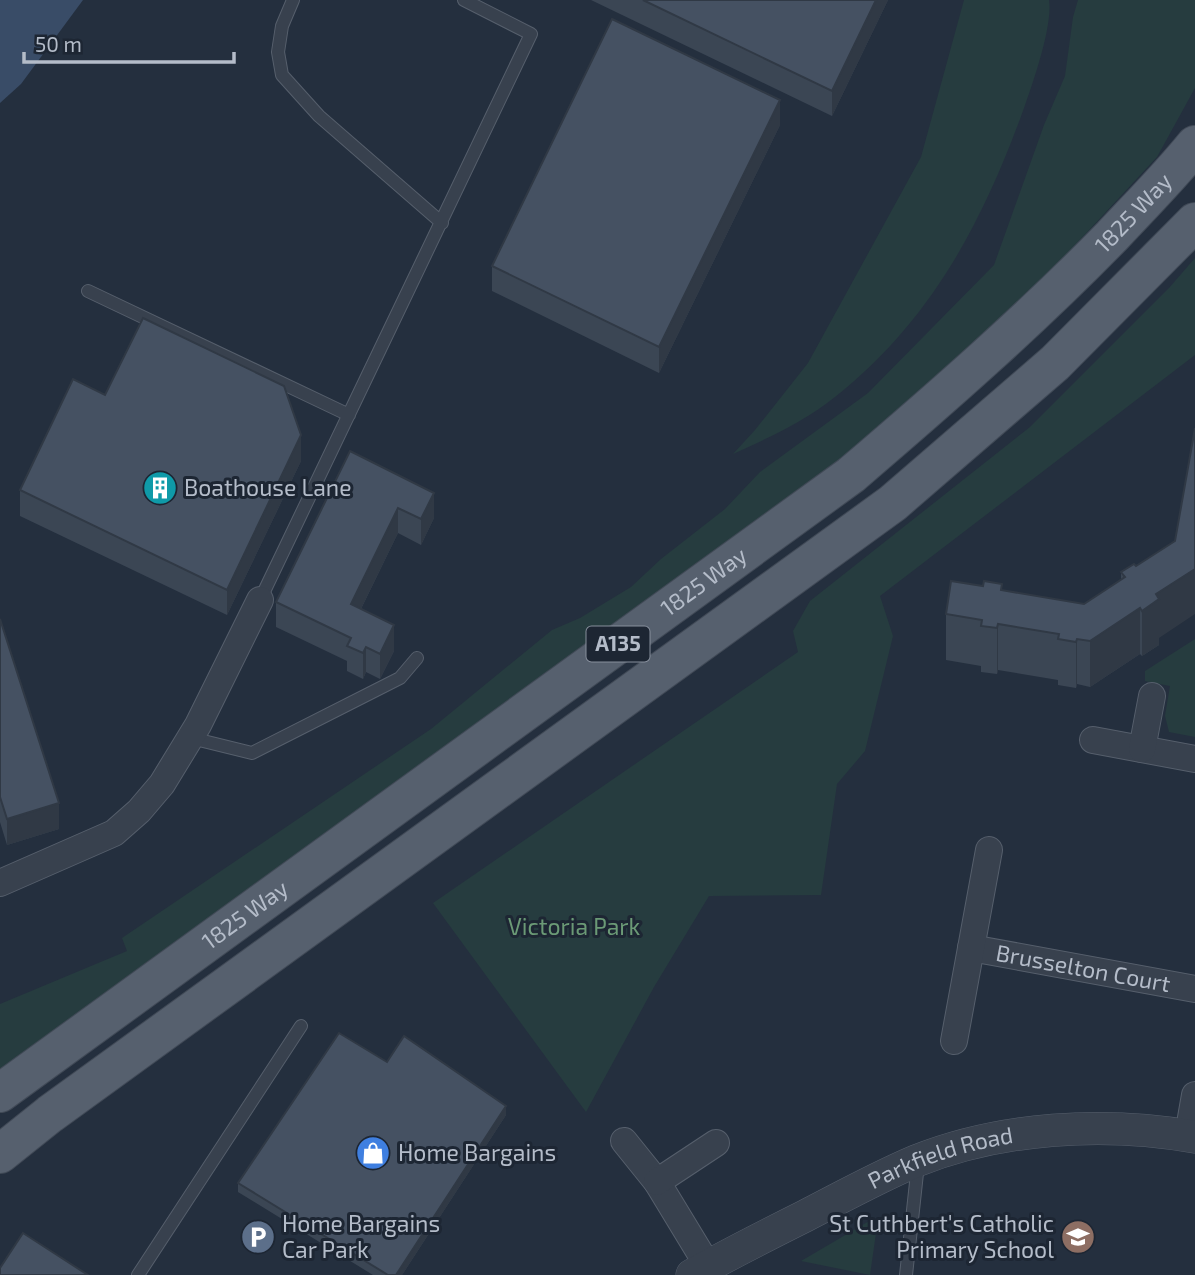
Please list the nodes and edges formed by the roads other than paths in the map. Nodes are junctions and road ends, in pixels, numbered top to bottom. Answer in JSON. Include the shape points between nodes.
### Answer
{"nodes":[{"id":1,"x":293,"y":0,"type":"edge"},
{"id":2,"x":464,"y":0,"type":"edge"},
{"id":3,"x":1195,"y":145,"type":"edge"},
{"id":4,"x":1195,"y":222,"type":"edge"},
{"id":5,"x":442,"y":223,"type":"junction"},
{"id":6,"x":88,"y":292,"type":"dead end"},
{"id":7,"x":349,"y":415,"type":"junction"},
{"id":8,"x":260,"y":600,"type":"joint"},
{"id":9,"x":417,"y":658,"type":"dead end"},
{"id":10,"x":1152,"y":696,"type":"dead end"},
{"id":11,"x":191,"y":738,"type":"junction"},
{"id":12,"x":1093,"y":740,"type":"dead end"},
{"id":13,"x":1142,"y":749,"type":"junction"},
{"id":14,"x":1195,"y":759,"type":"edge"},
{"id":15,"x":989,"y":850,"type":"dead end"},
{"id":16,"x":0,"y":883,"type":"edge"},
{"id":17,"x":971,"y":948,"type":"junction"},
{"id":18,"x":1195,"y":989,"type":"edge"},
{"id":19,"x":302,"y":1026,"type":"dead end"},
{"id":20,"x":954,"y":1041,"type":"dead end"},
{"id":21,"x":0,"y":1093,"type":"edge"},
{"id":22,"x":1195,"y":1096,"type":"edge"},
{"id":23,"x":1191,"y":1136,"type":"edge"},
{"id":24,"x":624,"y":1141,"type":"dead end"},
{"id":25,"x":716,"y":1143,"type":"dead end"},
{"id":26,"x":0,"y":1154,"type":"edge"},
{"id":27,"x":919,"y":1160,"type":"junction"},
{"id":28,"x":657,"y":1182,"type":"junction"},
{"id":29,"x":700,"y":1270,"type":"edge"},
{"id":30,"x":138,"y":1275,"type":"edge"},
{"id":31,"x":906,"y":1275,"type":"edge"}],
"edges":[{"from":1,"to":5,"type":"lane","via":[[282,26],[278,63],[282,75],[319,116]]},
{"from":2,"to":5,"type":"lane","via":[[531,34]]},
{"from":3,"to":21,"type":"main road","name":"1825 Way","number":"A135","via":[[1075,273],[968,375],[851,475]]},
{"from":4,"to":26,"type":"main road","name":"1825 Way","number":"A135","via":[[1055,363],[893,503],[61,1105]]},
{"from":5,"to":7,"type":"lane"},
{"from":6,"to":7,"type":"lane"},
{"from":7,"to":8,"type":"lane"},
{"from":8,"to":11,"type":"street"},
{"from":9,"to":11,"type":"lane","via":[[400,678],[252,753]]},
{"from":10,"to":13,"type":"street"},
{"from":11,"to":16,"type":"street","via":[[162,784],[114,833]]},
{"from":12,"to":13,"type":"street"},
{"from":13,"to":14,"type":"street"},
{"from":15,"to":17,"type":"street","name":"Brusselton Court"},
{"from":17,"to":18,"type":"street","name":"Brusselton Court"},
{"from":17,"to":20,"type":"street","name":"Brusselton Court"},
{"from":19,"to":30,"type":"lane"},
{"from":22,"to":23,"type":"street"},
{"from":23,"to":27,"type":"street","name":"Parkfield Road","via":[[1130,1130],[1044,1132],[997,1138]]},
{"from":24,"to":28,"type":"street","name":"Parkfield Road"},
{"from":25,"to":28,"type":"street"},
{"from":27,"to":29,"type":"street","name":"Parkfield Road"},
{"from":27,"to":31,"type":"lane"},
{"from":28,"to":29,"type":"street","name":"Parkfield Road"}]}
